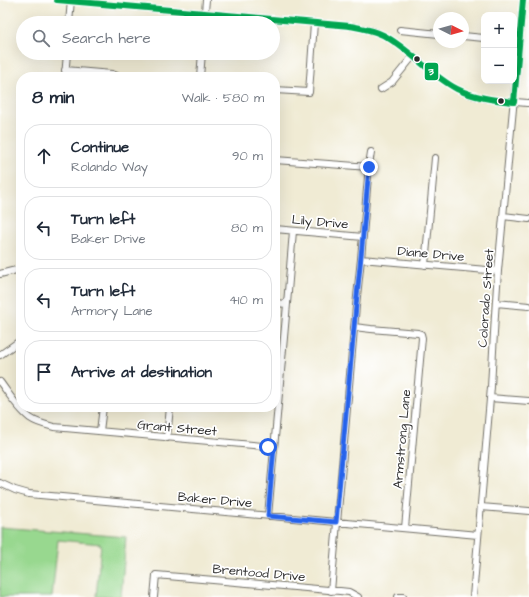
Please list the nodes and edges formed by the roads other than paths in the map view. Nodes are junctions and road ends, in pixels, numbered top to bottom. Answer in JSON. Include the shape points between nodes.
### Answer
{"nodes":[{"id":1,"x":57,"y":0,"type":"edge"},
{"id":2,"x":206,"y":0,"type":"edge"},
{"id":3,"x":523,"y":0,"type":"edge"},
{"id":4,"x":71,"y":1,"type":"edge"},
{"id":5,"x":139,"y":3,"type":"edge"},
{"id":6,"x":205,"y":14,"type":"junction"},
{"id":7,"x":70,"y":16,"type":"edge"},
{"id":8,"x":229,"y":16,"type":"edge"},
{"id":9,"x":280,"y":20,"type":"edge"},
{"id":10,"x":314,"y":23,"type":"junction"},
{"id":11,"x":400,"y":30,"type":"dead end"},
{"id":12,"x":433,"y":33,"type":"edge"},
{"id":13,"x":469,"y":37,"type":"edge"},
{"id":14,"x":481,"y":38,"type":"edge"},
{"id":15,"x":517,"y":41,"type":"edge"},
{"id":16,"x":517,"y":48,"type":"edge"},
{"id":17,"x":413,"y":56,"type":"junction"},
{"id":18,"x":66,"y":60,"type":"edge"},
{"id":19,"x":201,"y":60,"type":"edge"},
{"id":20,"x":65,"y":70,"type":"joint"},
{"id":21,"x":88,"y":72,"type":"edge"},
{"id":22,"x":200,"y":72,"type":"edge"},
{"id":23,"x":381,"y":89,"type":"dead end"},
{"id":24,"x":280,"y":90,"type":"edge"},
{"id":25,"x":514,"y":102,"type":"junction"},
{"id":26,"x":529,"y":103,"type":"edge"},
{"id":27,"x":371,"y":152,"type":"dead end"},
{"id":28,"x":435,"y":158,"type":"dead end"},
{"id":29,"x":280,"y":160,"type":"edge"},
{"id":30,"x":369,"y":167,"type":"junction"},
{"id":31,"x":503,"y":216,"type":"junction"},
{"id":32,"x":529,"y":219,"type":"edge"},
{"id":33,"x":280,"y":230,"type":"edge"},
{"id":34,"x":293,"y":231,"type":"junction"},
{"id":35,"x":363,"y":237,"type":"junction"},
{"id":36,"x":361,"y":259,"type":"junction"},
{"id":37,"x":425,"y":265,"type":"junction"},
{"id":38,"x":16,"y":270,"type":"edge"},
{"id":39,"x":498,"y":271,"type":"junction"},
{"id":40,"x":0,"y":274,"type":"edge"},
{"id":41,"x":280,"y":303,"type":"edge"},
{"id":42,"x":496,"y":303,"type":"junction"},
{"id":43,"x":287,"y":304,"type":"junction"},
{"id":44,"x":529,"y":306,"type":"edge"},
{"id":45,"x":354,"y":327,"type":"junction"},
{"id":46,"x":16,"y":344,"type":"edge"},
{"id":47,"x":0,"y":355,"type":"edge"},
{"id":48,"x":280,"y":358,"type":"edge"},
{"id":49,"x":0,"y":382,"type":"edge"},
{"id":50,"x":490,"y":398,"type":"junction"},
{"id":51,"x":529,"y":401,"type":"edge"},
{"id":52,"x":16,"y":403,"type":"edge"},
{"id":53,"x":24,"y":412,"type":"edge"},
{"id":54,"x":102,"y":412,"type":"edge"},
{"id":55,"x":170,"y":412,"type":"edge"},
{"id":56,"x":276,"y":412,"type":"edge"},
{"id":57,"x":100,"y":431,"type":"junction"},
{"id":58,"x":167,"y":438,"type":"junction"},
{"id":59,"x":274,"y":447,"type":"junction"},
{"id":60,"x":0,"y":483,"type":"edge"},
{"id":61,"x":481,"y":507,"type":"junction"},
{"id":62,"x":529,"y":511,"type":"edge"},
{"id":63,"x":268,"y":516,"type":"junction"},
{"id":64,"x":336,"y":522,"type":"junction"},
{"id":65,"x":405,"y":528,"type":"junction"},
{"id":66,"x":478,"y":535,"type":"junction"},
{"id":67,"x":331,"y":591,"type":"junction"},
{"id":68,"x":154,"y":597,"type":"edge"},
{"id":69,"x":358,"y":597,"type":"edge"},
{"id":70,"x":398,"y":597,"type":"edge"},
{"id":71,"x":403,"y":597,"type":"edge"},
{"id":72,"x":473,"y":597,"type":"edge"}],
"edges":[{"from":1,"to":4,"type":"street"},
{"from":2,"to":6,"type":"street"},
{"from":3,"to":15,"type":"street","name":"Colorado Street"},
{"from":4,"to":5,"type":"street"},
{"from":4,"to":7,"type":"street"},
{"from":5,"to":6,"type":"street"},
{"from":6,"to":8,"type":"street"},
{"from":9,"to":10,"type":"street"},
{"from":10,"to":17,"type":"street","via":[[368,30],[383,36]]},
{"from":10,"to":24,"type":"street","via":[[309,92]]},
{"from":11,"to":12,"type":"street"},
{"from":13,"to":14,"type":"street"},
{"from":16,"to":25,"type":"street","name":"Colorado Street"},
{"from":17,"to":23,"type":"street","via":[[392,82]]},
{"from":17,"to":25,"type":"street","via":[[444,82],[458,90],[491,100]]},
{"from":18,"to":20,"type":"street"},
{"from":19,"to":22,"type":"street"},
{"from":20,"to":21,"type":"street"},
{"from":25,"to":26,"type":"street"},
{"from":25,"to":31,"type":"street","name":"Colorado Street"},
{"from":27,"to":30,"type":"street"},
{"from":28,"to":37,"type":"street"},
{"from":29,"to":30,"type":"street"},
{"from":30,"to":35,"type":"street"},
{"from":31,"to":32,"type":"street"},
{"from":31,"to":39,"type":"street","name":"Colorado Street"},
{"from":33,"to":34,"type":"street","name":"Lily Drive"},
{"from":34,"to":35,"type":"street","name":"Lily Drive"},
{"from":34,"to":43,"type":"street"},
{"from":35,"to":36,"type":"street"},
{"from":36,"to":37,"type":"street","name":"Diane Drive"},
{"from":36,"to":45,"type":"street"},
{"from":37,"to":39,"type":"street","name":"Diane Drive"},
{"from":38,"to":40,"type":"street"},
{"from":39,"to":42,"type":"street","name":"Colorado Street"},
{"from":41,"to":43,"type":"street"},
{"from":42,"to":44,"type":"street"},
{"from":42,"to":50,"type":"street","name":"Colorado Street"},
{"from":43,"to":48,"type":"street"},
{"from":45,"to":64,"type":"street"},
{"from":45,"to":65,"type":"street","name":"Armstrong Lane","via":[[421,334]]},
{"from":46,"to":47,"type":"street"},
{"from":49,"to":52,"type":"street","name":"Grant Street"},
{"from":50,"to":51,"type":"street"},
{"from":50,"to":61,"type":"street","name":"Colorado Street"},
{"from":53,"to":57,"type":"street","name":"Grant Street","via":[[31,418],[54,427]]},
{"from":54,"to":57,"type":"street"},
{"from":55,"to":58,"type":"street"},
{"from":56,"to":59,"type":"street"},
{"from":57,"to":58,"type":"street","name":"Grant Street"},
{"from":58,"to":59,"type":"street","name":"Grant Street"},
{"from":59,"to":63,"type":"street"},
{"from":60,"to":63,"type":"street","name":"Baker Drive","via":[[29,494]]},
{"from":61,"to":62,"type":"street"},
{"from":61,"to":66,"type":"street","name":"Colorado Street"},
{"from":63,"to":64,"type":"street","name":"Baker Drive"},
{"from":64,"to":65,"type":"street","name":"Baker Drive"},
{"from":64,"to":67,"type":"street"},
{"from":65,"to":66,"type":"street","name":"Baker Drive"},
{"from":66,"to":72,"type":"street","name":"Colorado Street"},
{"from":67,"to":68,"type":"street","name":"Brentood Drive","via":[[156,576]]},
{"from":67,"to":69,"type":"street","name":"Brentood Drive","via":[[349,592]]},
{"from":70,"to":71,"type":"street"}]}
